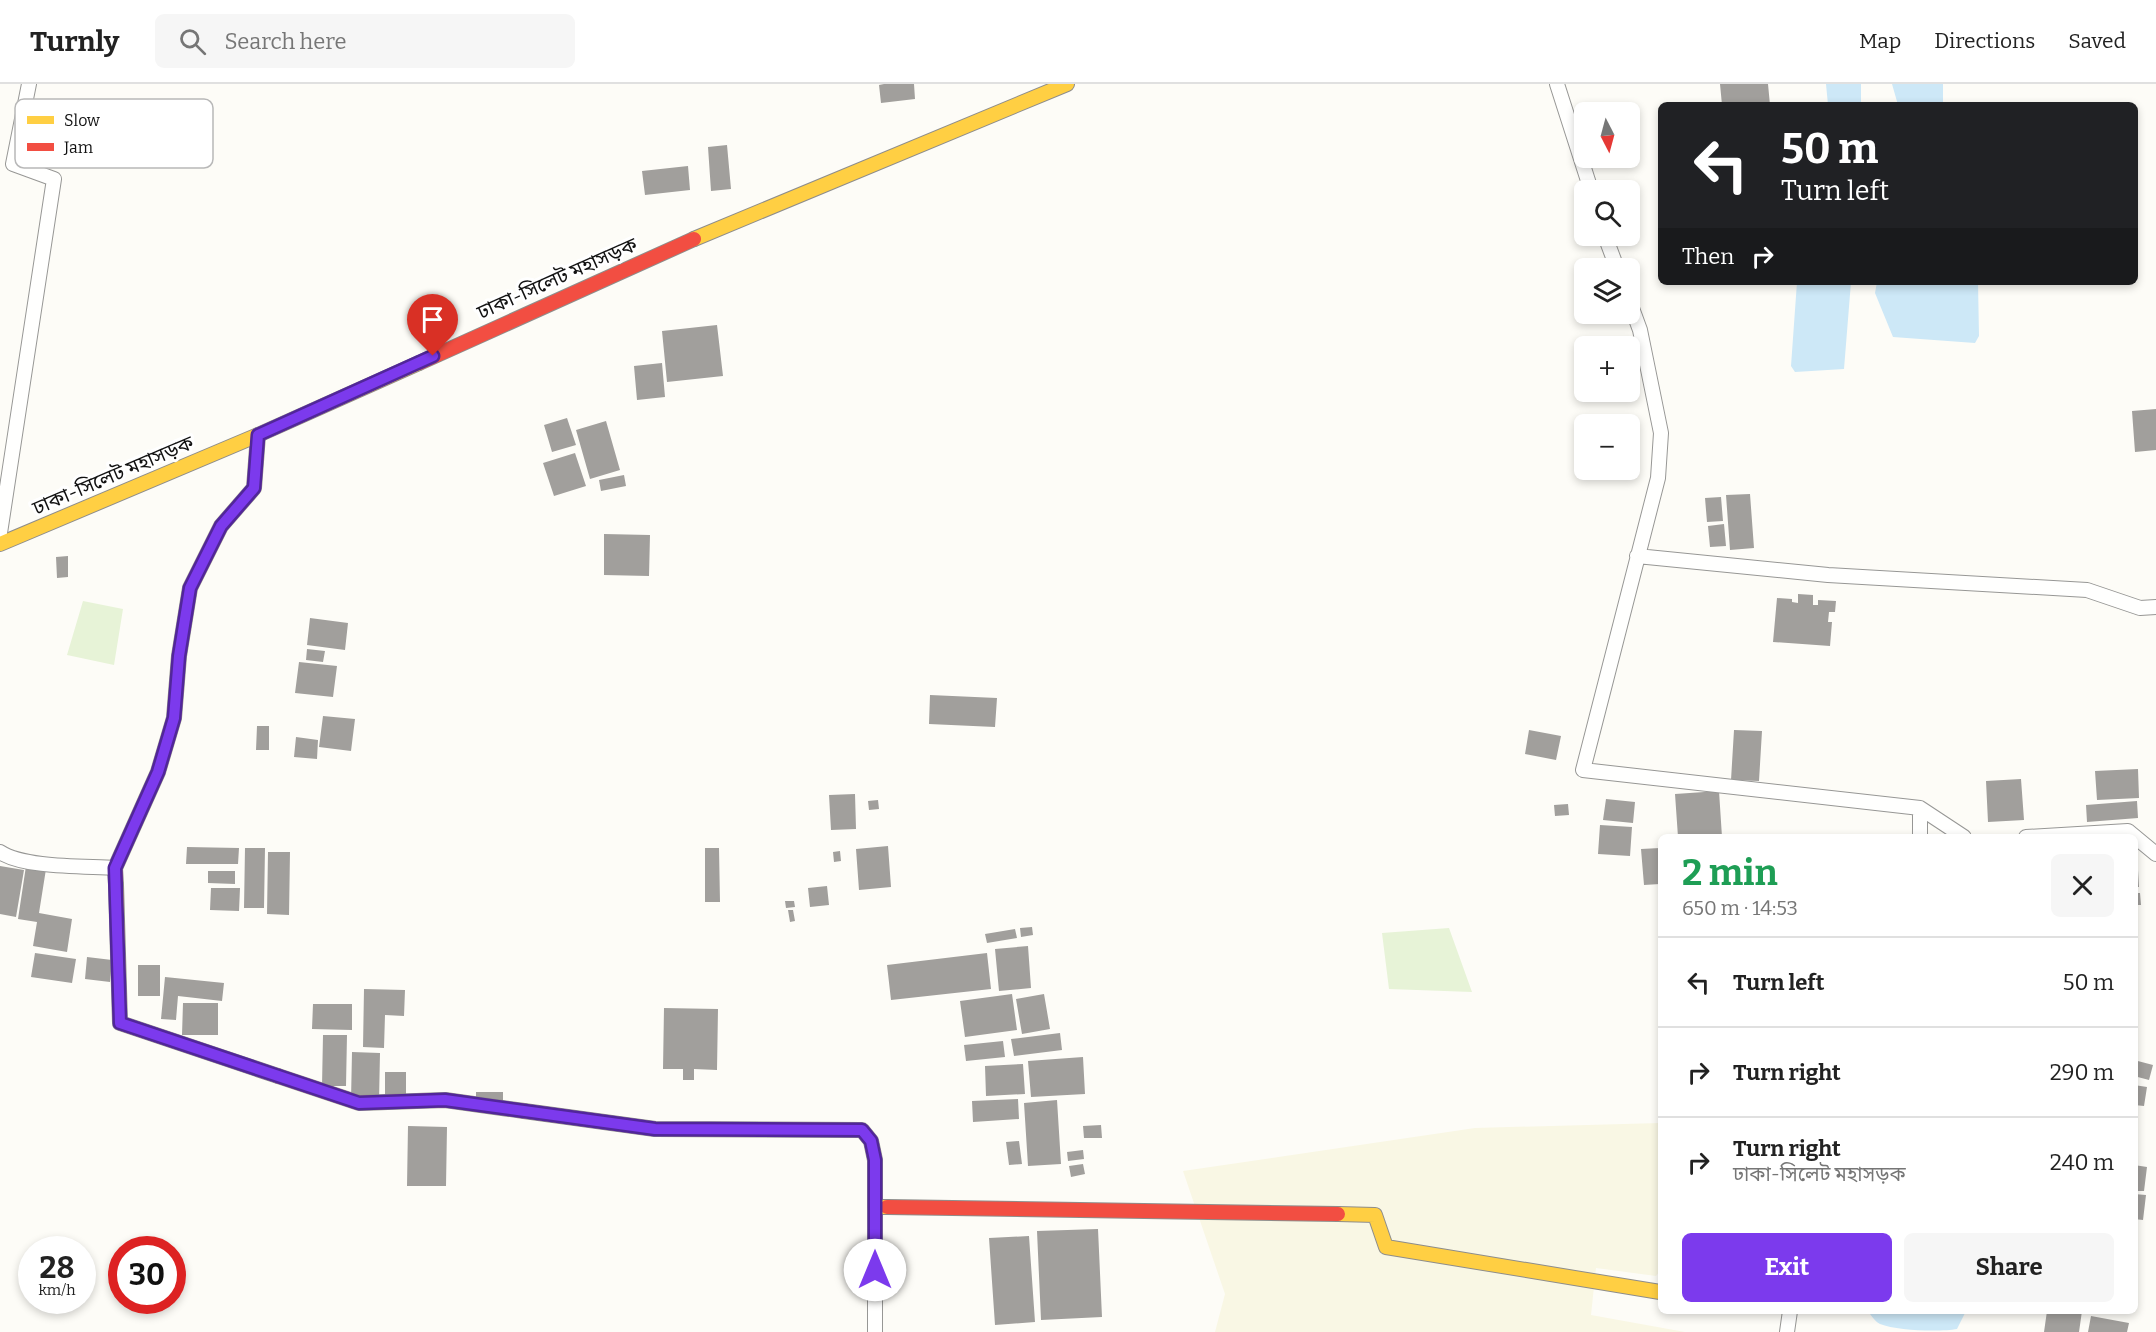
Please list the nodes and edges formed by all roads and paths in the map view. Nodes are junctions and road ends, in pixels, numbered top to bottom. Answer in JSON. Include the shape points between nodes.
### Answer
{"nodes":[{"id":1,"x":29,"y":84,"type":"edge"},
{"id":2,"x":1067,"y":84,"type":"edge"},
{"id":3,"x":1557,"y":84,"type":"edge"},
{"id":4,"x":26,"y":99,"type":"edge"},
{"id":5,"x":24,"y":168,"type":"edge"},
{"id":6,"x":1588,"y":180,"type":"edge"},
{"id":7,"x":1638,"y":324,"type":"edge"},
{"id":8,"x":258,"y":435,"type":"junction"},
{"id":9,"x":0,"y":533,"type":"edge"},
{"id":10,"x":0,"y":544,"type":"edge"},
{"id":11,"x":1637,"y":556,"type":"junction"},
{"id":12,"x":2156,"y":607,"type":"edge"},
{"id":13,"x":1920,"y":808,"type":"junction"},
{"id":14,"x":1920,"y":834,"type":"edge"},
{"id":15,"x":1959,"y":834,"type":"edge"},
{"id":16,"x":2077,"y":834,"type":"edge"},
{"id":17,"x":2132,"y":834,"type":"edge"},
{"id":18,"x":2138,"y":839,"type":"edge"},
{"id":19,"x":0,"y":852,"type":"edge"},
{"id":20,"x":2156,"y":854,"type":"edge"},
{"id":21,"x":115,"y":868,"type":"junction"},
{"id":22,"x":875,"y":1207,"type":"junction"},
{"id":23,"x":1658,"y":1292,"type":"edge"},
{"id":24,"x":1785,"y":1314,"type":"edge"},
{"id":25,"x":875,"y":1332,"type":"edge"},
{"id":26,"x":1787,"y":1332,"type":"edge"}],
"edges":[{"from":1,"to":4,"type":"street"},
{"from":2,"to":8,"type":"main road","name":"ঢাকা-সিলেট মহাসড়ক","via":[[673,248]]},
{"from":3,"to":6,"type":"street"},
{"from":5,"to":9,"type":"street","via":[[54,179]]},
{"from":7,"to":11,"type":"street","via":[[1661,433],[1658,478]]},
{"from":8,"to":10,"type":"main road","name":"ঢাকা-সিলেট মহাসড়ক"},
{"from":8,"to":21,"type":"main road","via":[[254,488],[221,526],[190,588],[174,718],[158,772]]},
{"from":11,"to":12,"type":"street","via":[[1828,575],[2087,590],[2140,608]]},
{"from":11,"to":13,"type":"street","via":[[1583,770]]},
{"from":13,"to":14,"type":"street"},
{"from":13,"to":15,"type":"street"},
{"from":16,"to":17,"type":"street"},
{"from":18,"to":20,"type":"street"},
{"from":19,"to":21,"type":"street","via":[[39,863]]},
{"from":21,"to":22,"type":"main road","via":[[120,1023],[359,1103],[445,1100],[655,1129],[862,1130],[871,1141],[875,1160]]},
{"from":22,"to":23,"type":"main road","via":[[1375,1215],[1386,1246]]},
{"from":22,"to":25,"type":"street"},
{"from":24,"to":26,"type":"street"}]}
